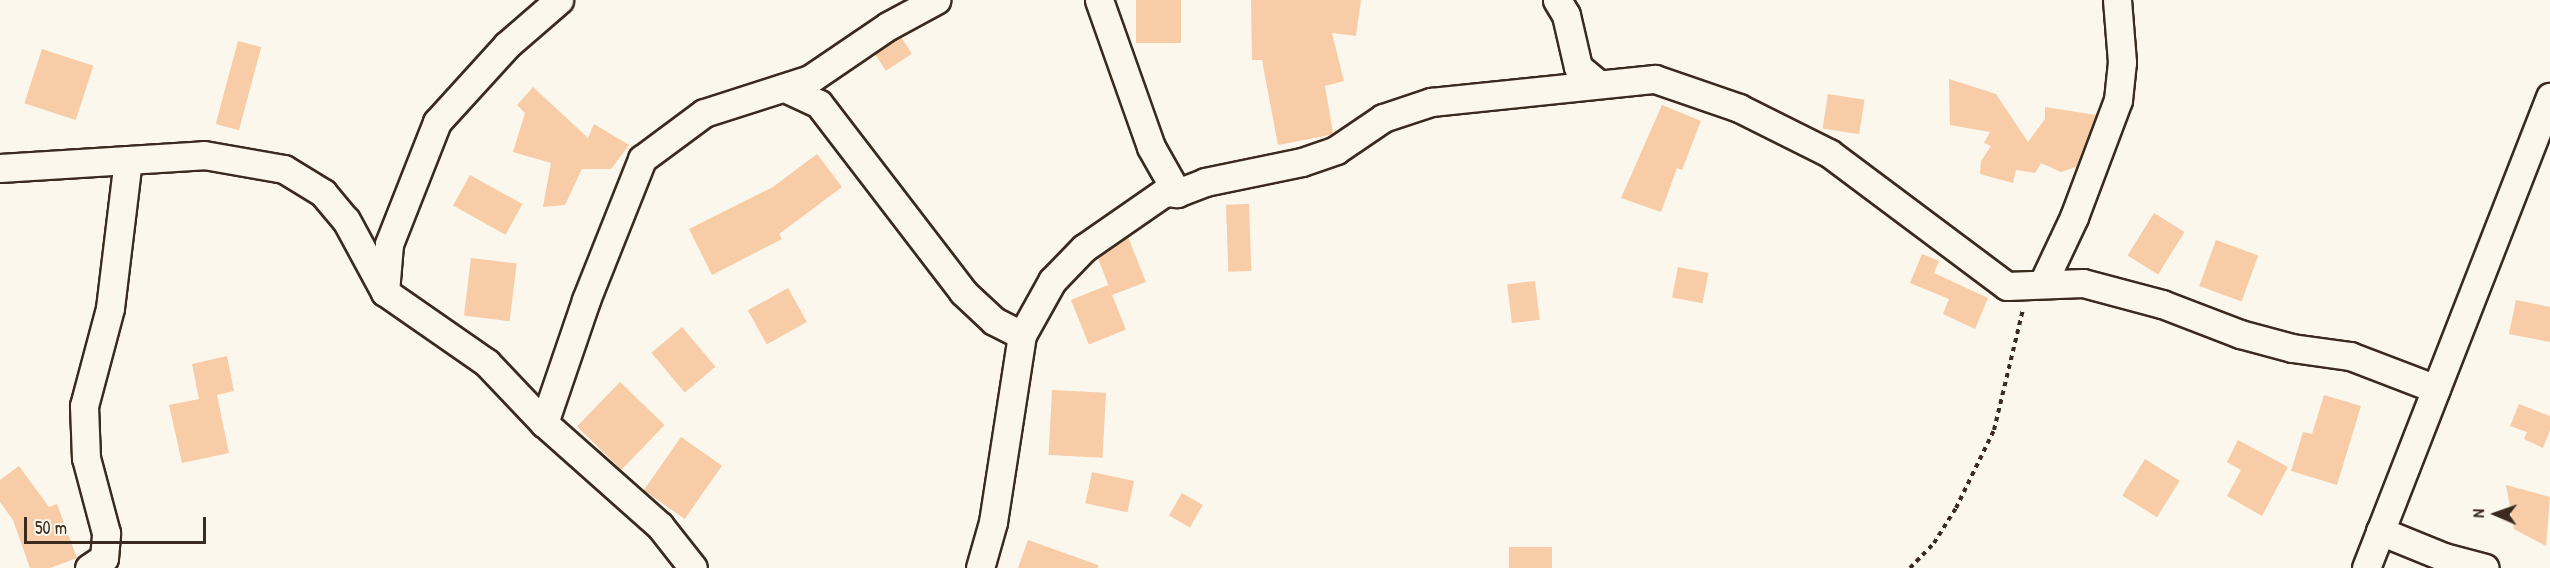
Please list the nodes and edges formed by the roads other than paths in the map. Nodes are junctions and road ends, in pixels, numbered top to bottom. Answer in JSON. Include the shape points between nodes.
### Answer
{"nodes":[{"id":1,"x":559,"y":0,"type":"edge"},
{"id":2,"x":936,"y":0,"type":"edge"},
{"id":3,"x":1099,"y":0,"type":"edge"},
{"id":4,"x":1557,"y":0,"type":"edge"},
{"id":5,"x":2111,"y":3,"type":"edge"},
{"id":6,"x":1598,"y":84,"type":"junction"},
{"id":7,"x":787,"y":89,"type":"junction"},
{"id":8,"x":2550,"y":97,"type":"edge"},
{"id":9,"x":128,"y":160,"type":"junction"},
{"id":10,"x":0,"y":168,"type":"edge"},
{"id":11,"x":1177,"y":193,"type":"junction"},
{"id":12,"x":2037,"y":284,"type":"junction"},
{"id":13,"x":384,"y":292,"type":"junction"},
{"id":14,"x":1023,"y":335,"type":"junction"},
{"id":15,"x":2436,"y":389,"type":"junction"},
{"id":16,"x":544,"y":423,"type":"junction"},
{"id":17,"x":2380,"y":531,"type":"junction"},
{"id":18,"x":89,"y":568,"type":"edge"},
{"id":19,"x":693,"y":568,"type":"edge"},
{"id":20,"x":980,"y":568,"type":"edge"},
{"id":21,"x":2366,"y":568,"type":"edge"},
{"id":22,"x":2485,"y":568,"type":"edge"}],
"edges":[{"from":1,"to":13,"type":"street","via":[[507,45],[437,122],[389,244]]},
{"from":2,"to":7,"type":"street","via":[[888,26],[810,79]]},
{"from":3,"to":11,"type":"street","via":[[1151,147]]},
{"from":4,"to":6,"type":"street","via":[[1566,15],[1578,66]]},
{"from":5,"to":12,"type":"street","via":[[2122,62],[2118,100],[2063,245]]},
{"from":6,"to":11,"type":"street","via":[[1431,102],[1383,118],[1336,150]]},
{"from":6,"to":12,"type":"street","via":[[1655,79],[1739,108],[1795,133],[1829,153],[1996,281],[2007,286]]},
{"from":7,"to":14,"type":"street","via":[[819,104],[963,292],[994,321]]},
{"from":7,"to":16,"type":"street","via":[[704,113],[642,159],[586,300]]},
{"from":8,"to":15,"type":"street"},
{"from":9,"to":10,"type":"street"},
{"from":9,"to":13,"type":"street","via":[[204,155],[284,169],[323,193],[346,220]]},
{"from":9,"to":18,"type":"street","via":[[110,308],[84,406],[86,458],[106,533],[104,558]]},
{"from":11,"to":14,"type":"street","via":[[1165,192],[1084,248],[1052,281]]},
{"from":12,"to":15,"type":"street","via":[[2083,283],[2151,301],[2240,334],[2361,360]]},
{"from":13,"to":16,"type":"street","via":[[487,363]]},
{"from":14,"to":20,"type":"street","via":[[993,522]]},
{"from":15,"to":17,"type":"street"},
{"from":16,"to":19,"type":"street","via":[[660,526]]},
{"from":17,"to":21,"type":"street"},
{"from":17,"to":22,"type":"street","via":[[2444,557]]}]}
